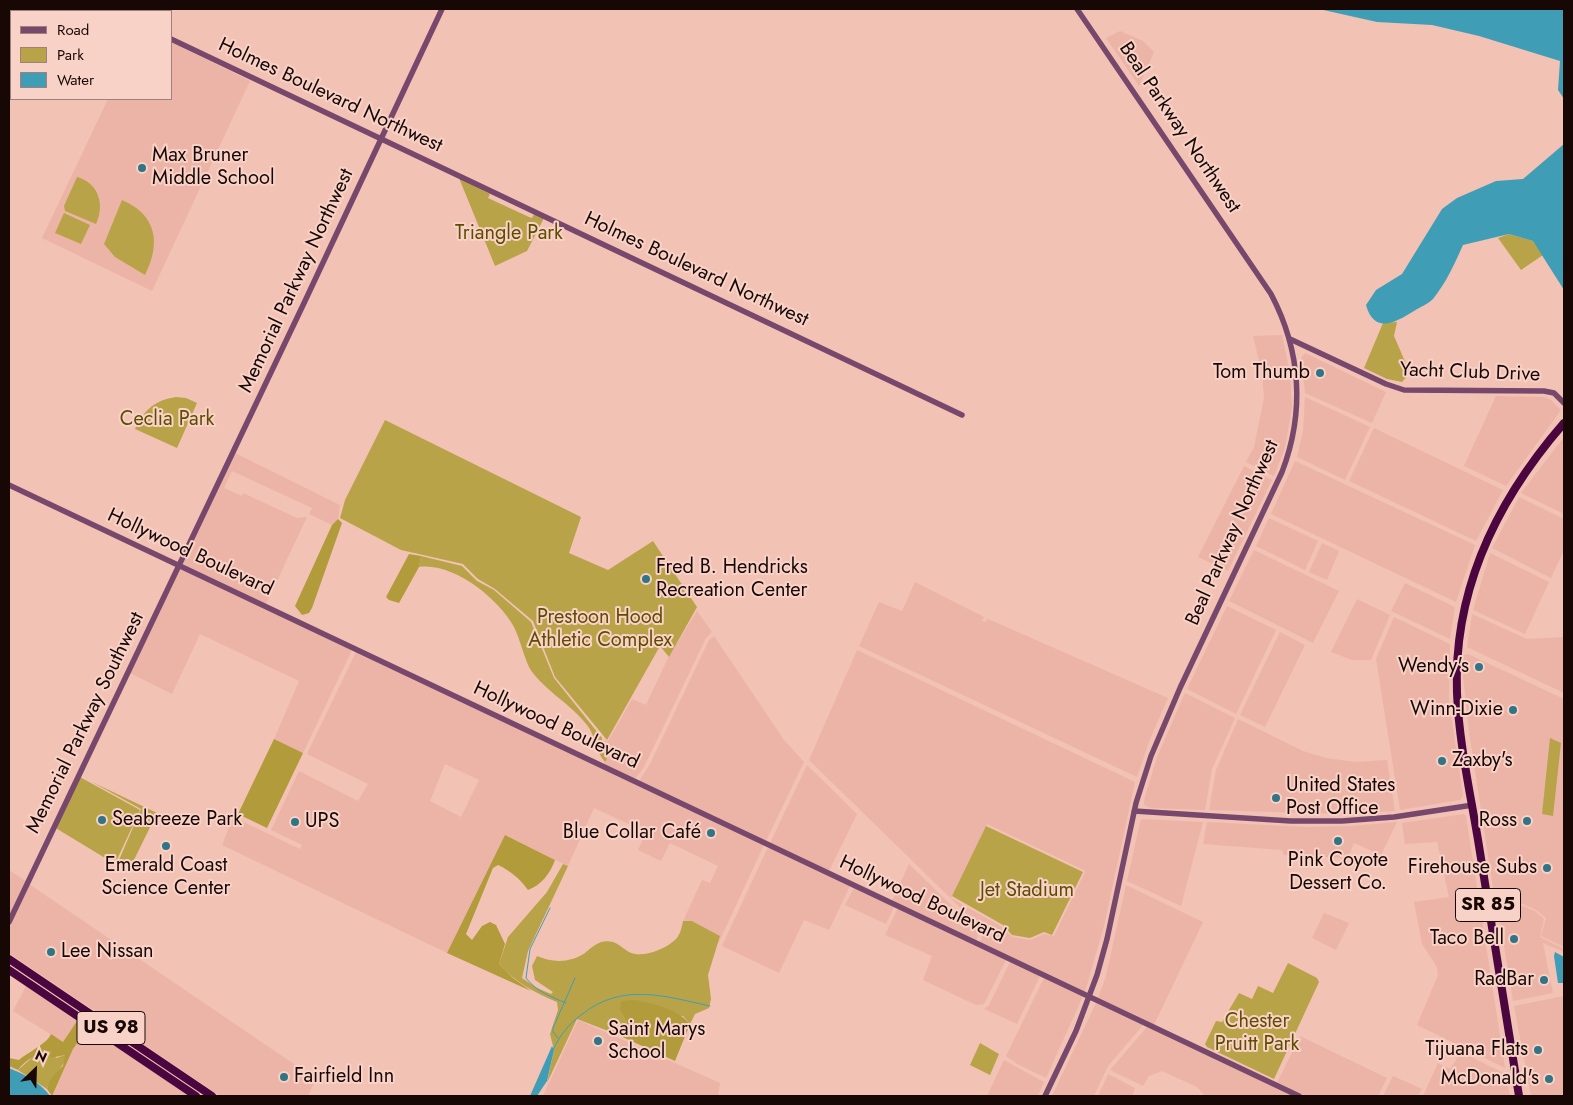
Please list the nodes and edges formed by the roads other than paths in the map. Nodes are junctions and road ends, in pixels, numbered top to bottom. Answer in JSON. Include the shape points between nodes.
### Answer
{"nodes":[{"id":1,"x":442,"y":9,"type":"edge"},
{"id":2,"x":1078,"y":9,"type":"edge"},
{"id":3,"x":172,"y":39,"type":"edge"},
{"id":4,"x":382,"y":139,"type":"junction"},
{"id":5,"x":1290,"y":339,"type":"junction"},
{"id":6,"x":1564,"y":403,"type":"edge"},
{"id":7,"x":962,"y":415,"type":"dead end"},
{"id":8,"x":1564,"y":423,"type":"edge"},
{"id":9,"x":9,"y":485,"type":"edge"},
{"id":10,"x":179,"y":566,"type":"junction"},
{"id":11,"x":1472,"y":805,"type":"junction"},
{"id":12,"x":1134,"y":811,"type":"junction"},
{"id":13,"x":9,"y":922,"type":"edge"},
{"id":14,"x":9,"y":959,"type":"edge"},
{"id":15,"x":9,"y":970,"type":"edge"},
{"id":16,"x":1089,"y":997,"type":"junction"},
{"id":17,"x":196,"y":1096,"type":"edge"},
{"id":18,"x":212,"y":1096,"type":"edge"},
{"id":19,"x":1044,"y":1096,"type":"edge"},
{"id":20,"x":1299,"y":1096,"type":"edge"},
{"id":21,"x":1519,"y":1096,"type":"edge"}],
"edges":[{"from":1,"to":4,"type":"street","name":"Memorial Parkway Northwest"},
{"from":2,"to":5,"type":"street","name":"Beal Parkway Northwest","via":[[1263,281]]},
{"from":3,"to":4,"type":"street","name":"Holmes Boulevard Northwest"},
{"from":4,"to":7,"type":"street","name":"Holmes Boulevard Northwest"},
{"from":4,"to":10,"type":"street","name":"Memorial Parkway Northwest"},
{"from":5,"to":6,"type":"street","name":"Yacht Club Drive","via":[[1404,390],[1544,391],[1554,394]]},
{"from":5,"to":12,"type":"street","name":"Beal Parkway Northwest","via":[[1298,394],[1289,456],[1160,732]]},
{"from":8,"to":11,"type":"highway","number":"SR 85","via":[[1517,484],[1494,523],[1464,608],[1458,650],[1457,695]]},
{"from":9,"to":10,"type":"street","name":"Hollywood Boulevard"},
{"from":10,"to":13,"type":"street","name":"Memorial Parkway Southwest"},
{"from":10,"to":16,"type":"street","name":"Hollywood Boulevard"},
{"from":11,"to":12,"type":"street","via":[[1342,821]]},
{"from":11,"to":21,"type":"highway","number":"SR 85"},
{"from":12,"to":16,"type":"street","name":"Beal Parkway Northwest","via":[[1107,939]]},
{"from":14,"to":18,"type":"highway","number":"US 98"},
{"from":15,"to":17,"type":"highway","number":"US 98"},
{"from":16,"to":19,"type":"street","name":"Beal Parkway Northwest"},
{"from":16,"to":20,"type":"street","name":"Hollywood Boulevard"}]}
